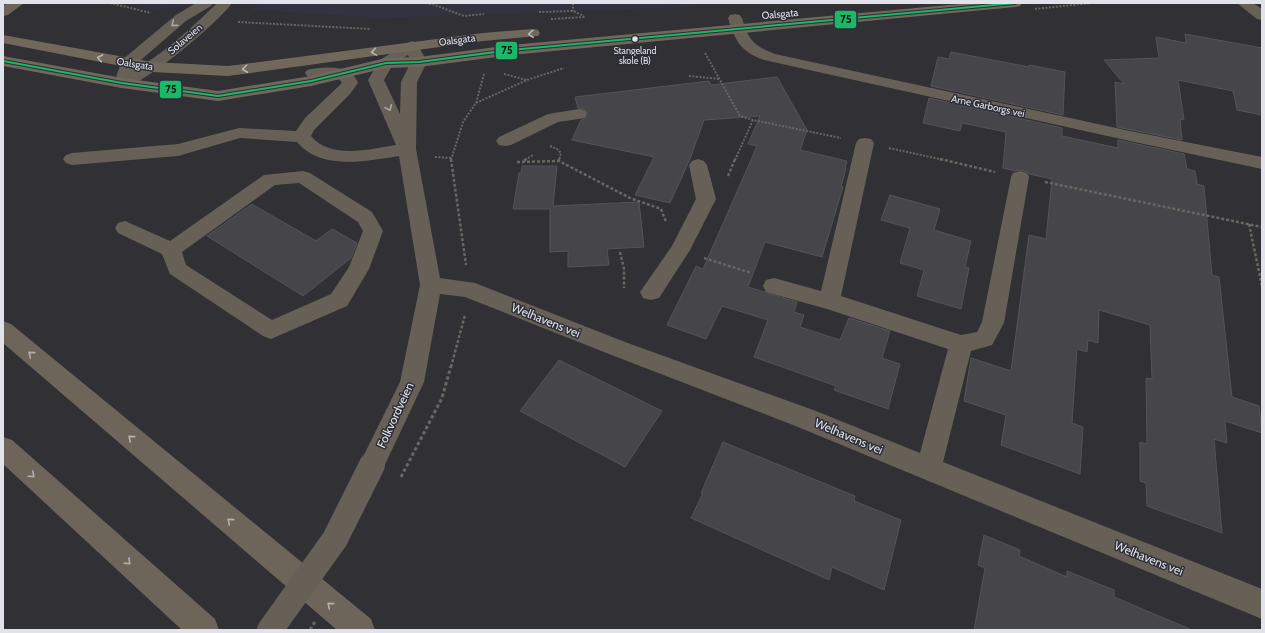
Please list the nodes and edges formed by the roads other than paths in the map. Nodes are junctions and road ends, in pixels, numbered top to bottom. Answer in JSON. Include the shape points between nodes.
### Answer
{"nodes":[{"id":1,"x":17,"y":3,"type":"edge"},
{"id":2,"x":206,"y":3,"type":"edge"},
{"id":3,"x":225,"y":3,"type":"edge"},
{"id":4,"x":914,"y":3,"type":"edge"},
{"id":5,"x":1015,"y":3,"type":"edge"},
{"id":6,"x":1244,"y":3,"type":"edge"},
{"id":7,"x":3,"y":12,"type":"edge"},
{"id":8,"x":1262,"y":16,"type":"edge"},
{"id":9,"x":737,"y":24,"type":"junction"},
{"id":10,"x":3,"y":40,"type":"edge"},
{"id":11,"x":412,"y":46,"type":"junction"},
{"id":12,"x":3,"y":61,"type":"edge"},
{"id":13,"x":419,"y":62,"type":"junction"},
{"id":14,"x":128,"y":63,"type":"junction"},
{"id":15,"x":386,"y":63,"type":"junction"},
{"id":16,"x":152,"y":67,"type":"junction"},
{"id":17,"x":314,"y":73,"type":"dead end"},
{"id":18,"x":122,"y":83,"type":"junction"},
{"id":19,"x":579,"y":114,"type":"dead end"},
{"id":20,"x":302,"y":137,"type":"junction"},
{"id":21,"x":504,"y":141,"type":"dead end"},
{"id":22,"x":866,"y":143,"type":"dead end"},
{"id":23,"x":407,"y":149,"type":"junction"},
{"id":24,"x":334,"y":156,"type":"junction"},
{"id":25,"x":72,"y":159,"type":"dead end"},
{"id":26,"x":1262,"y":163,"type":"edge"},
{"id":27,"x":698,"y":165,"type":"dead end"},
{"id":28,"x":302,"y":177,"type":"junction"},
{"id":29,"x":1020,"y":177,"type":"road end"},
{"id":30,"x":125,"y":228,"type":"dead end"},
{"id":31,"x":171,"y":250,"type":"junction"},
{"id":32,"x":431,"y":285,"type":"junction"},
{"id":33,"x":774,"y":286,"type":"road end"},
{"id":34,"x":651,"y":292,"type":"dead end"},
{"id":35,"x":829,"y":301,"type":"junction"},
{"id":36,"x":3,"y":330,"type":"edge"},
{"id":37,"x":960,"y":344,"type":"junction"},
{"id":38,"x":3,"y":448,"type":"edge"},
{"id":39,"x":928,"y":469,"type":"junction"},
{"id":40,"x":1262,"y":604,"type":"edge"},
{"id":41,"x":204,"y":630,"type":"edge"},
{"id":42,"x":270,"y":630,"type":"edge"},
{"id":43,"x":360,"y":630,"type":"edge"}],
"edges":[{"from":1,"to":7,"type":"highway"},
{"from":2,"to":14,"type":"street","name":"Solaveien","one_way":true,"via":[[181,18]]},
{"from":3,"to":16,"type":"street","name":"Solaveien"},
{"from":4,"to":9,"type":"main road","name":"Oalsgata"},
{"from":5,"to":9,"type":"main road","name":"Oalsgata"},
{"from":6,"to":8,"type":"street"},
{"from":9,"to":11,"type":"main road","name":"Oalsgata","one_way":true,"via":[[483,37]]},
{"from":9,"to":13,"type":"main road","name":"Oalsgata"},
{"from":9,"to":26,"type":"street","name":"Arne Garborgs vei","via":[[746,45],[759,54],[779,60]]},
{"from":14,"to":10,"type":"main road","name":"Oalsgata","one_way":true},
{"from":11,"to":13,"type":"street"},
{"from":11,"to":15,"type":"street","name":"Folkvordveien"},
{"from":11,"to":16,"type":"main road","name":"Oalsgata","one_way":true,"via":[[228,71]]},
{"from":12,"to":18,"type":"main road","name":"Oalsgata"},
{"from":13,"to":15,"type":"main road","name":"Oalsgata"},
{"from":13,"to":23,"type":"street","name":"Folkvordveien","via":[[409,82]]},
{"from":14,"to":16,"type":"main road","name":"Oalsgata"},
{"from":14,"to":18,"type":"street"},
{"from":15,"to":18,"type":"main road","name":"Oalsgata","via":[[310,81],[218,96]]},
{"from":15,"to":23,"type":"street","name":"Folkvordveien","one_way":true,"via":[[376,80]]},
{"from":16,"to":18,"type":"street","name":"Solaveien"},
{"from":17,"to":20,"type":"street","via":[[338,73],[347,77],[350,83],[345,91],[306,127]]},
{"from":19,"to":21,"type":"street","via":[[554,118]]},
{"from":20,"to":24,"type":"street","via":[[305,143],[314,149]]},
{"from":20,"to":25,"type":"street","via":[[239,133],[178,150]]},
{"from":22,"to":35,"type":"street"},
{"from":23,"to":24,"type":"street","via":[[357,156]]},
{"from":23,"to":32,"type":"street","name":"Folkvordveien"},
{"from":24,"to":28,"type":"street"},
{"from":27,"to":34,"type":"street","via":[[706,199],[680,250]]},
{"from":28,"to":31,"type":"street","via":[[272,179]]},
{"from":28,"to":31,"type":"street","via":[[365,217],[373,231],[359,269],[339,300],[271,330],[177,269]]},
{"from":29,"to":37,"type":"street","via":[[993,324],[984,339]]},
{"from":30,"to":31,"type":"street"},
{"from":32,"to":39,"type":"street","name":"Welhavens vei","via":[[467,289],[807,419]]},
{"from":32,"to":42,"type":"street","name":"Folkvordveien","bridge":true,"via":[[412,382],[335,540]]},
{"from":33,"to":35,"type":"street"},
{"from":35,"to":37,"type":"street"},
{"from":43,"to":36,"type":"highway","one_way":true},
{"from":37,"to":39,"type":"street"},
{"from":38,"to":41,"type":"highway","one_way":true},
{"from":39,"to":40,"type":"street","name":"Welhavens vei"}]}
